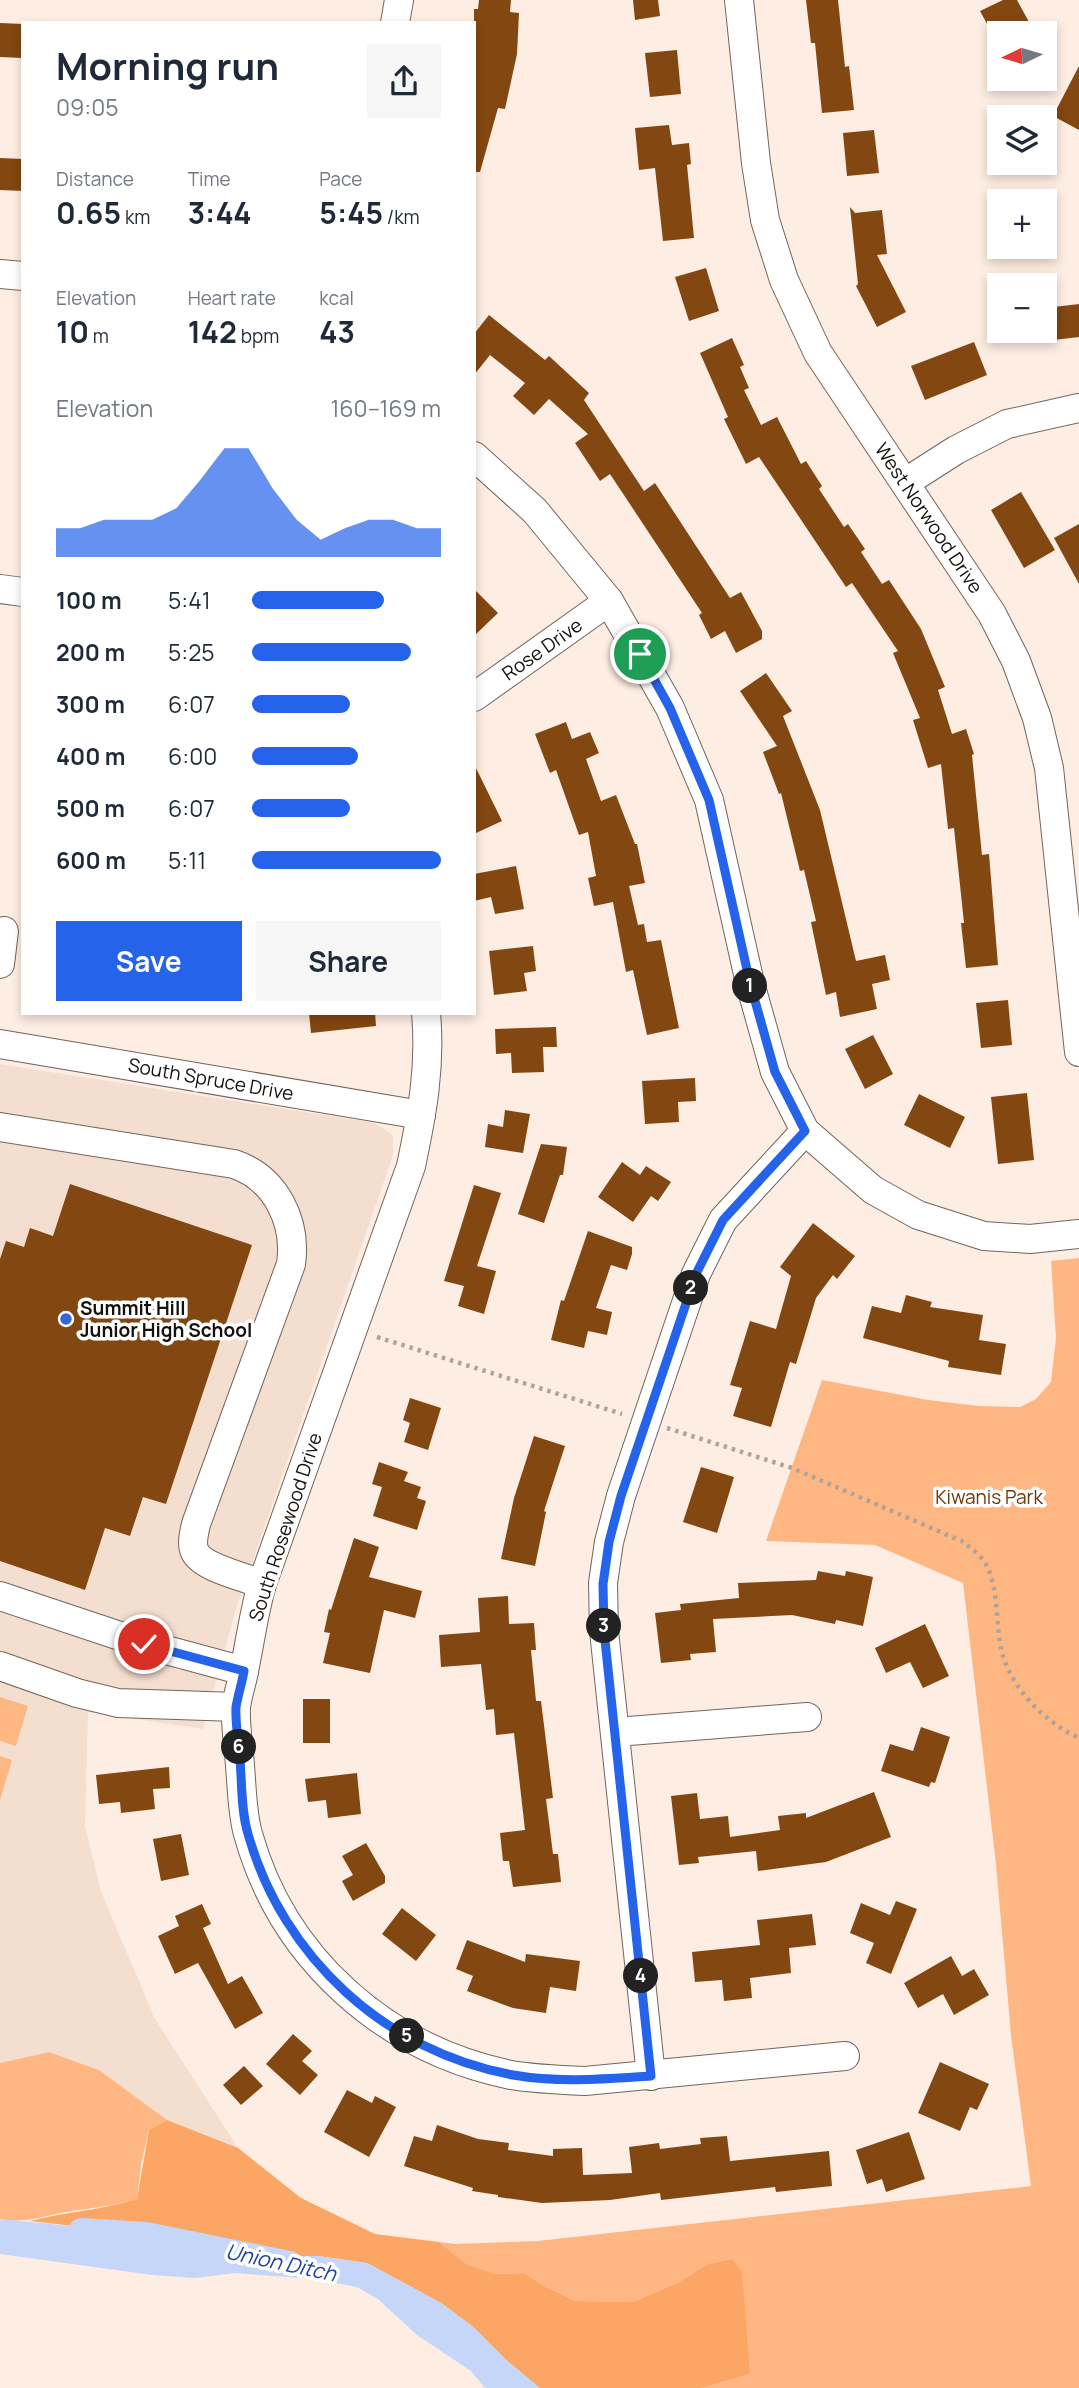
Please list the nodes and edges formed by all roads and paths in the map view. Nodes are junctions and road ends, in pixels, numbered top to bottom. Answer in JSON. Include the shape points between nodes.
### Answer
{"nodes":[{"id":1,"x":399,"y":0,"type":"edge"},
{"id":2,"x":739,"y":0,"type":"edge"},
{"id":3,"x":395,"y":21,"type":"edge"},
{"id":4,"x":0,"y":275,"type":"edge"},
{"id":5,"x":21,"y":276,"type":"edge"},
{"id":6,"x":1079,"y":408,"type":"edge"},
{"id":7,"x":476,"y":458,"type":"edge"},
{"id":8,"x":906,"y":482,"type":"junction"},
{"id":9,"x":0,"y":589,"type":"edge"},
{"id":10,"x":21,"y":592,"type":"edge"},
{"id":11,"x":610,"y":601,"type":"junction"},
{"id":12,"x":476,"y":696,"type":"edge"},
{"id":13,"x":5,"y":931,"type":"dead end"},
{"id":14,"x":0,"y":964,"type":"edge"},
{"id":15,"x":426,"y":1015,"type":"edge"},
{"id":16,"x":0,"y":1044,"type":"edge"},
{"id":17,"x":1079,"y":1052,"type":"edge"},
{"id":18,"x":421,"y":1115,"type":"junction"},
{"id":19,"x":0,"y":1127,"type":"edge"},
{"id":20,"x":805,"y":1131,"type":"junction"},
{"id":21,"x":1079,"y":1234,"type":"edge"},
{"id":22,"x":369,"y":1334,"type":"dead end"},
{"id":23,"x":647,"y":1422,"type":"junction"},
{"id":24,"x":262,"y":1584,"type":"junction"},
{"id":25,"x":0,"y":1596,"type":"edge"},
{"id":26,"x":0,"y":1667,"type":"edge"},
{"id":27,"x":244,"y":1671,"type":"junction"},
{"id":28,"x":236,"y":1707,"type":"junction"},
{"id":29,"x":807,"y":1717,"type":"dead end"},
{"id":30,"x":616,"y":1732,"type":"junction"},
{"id":31,"x":1079,"y":1738,"type":"edge"},
{"id":32,"x":845,"y":2056,"type":"dead end"},
{"id":33,"x":651,"y":2076,"type":"junction"}],
"edges":[{"from":1,"to":3,"type":"street"},
{"from":2,"to":8,"type":"street","name":"West Norwood Drive","via":[[763,208],[784,279],[818,354]]},
{"from":4,"to":5,"type":"street"},
{"from":6,"to":8,"type":"street","via":[[1007,424]]},
{"from":7,"to":11,"type":"street","via":[[535,512]]},
{"from":8,"to":17,"type":"street","name":"West Norwood Drive","via":[[992,614],[1037,718],[1049,768]]},
{"from":9,"to":10,"type":"street"},
{"from":11,"to":12,"type":"street","name":"Rose Drive"},
{"from":11,"to":20,"type":"street","via":[[670,708],[709,800],[771,1059]]},
{"from":13,"to":14,"type":"street"},
{"from":15,"to":18,"type":"street","name":"South Rosewood Drive","via":[[429,1047]]},
{"from":16,"to":18,"type":"street","name":"South Spruce Drive"},
{"from":18,"to":24,"type":"street","name":"South Rosewood Drive","via":[[411,1166]]},
{"from":19,"to":24,"type":"street","via":[[234,1164],[254,1173],[274,1192],[290,1228],[291,1264],[193,1538],[194,1551],[204,1563]]},
{"from":20,"to":21,"type":"street","via":[[873,1190],[918,1215],[984,1236],[1030,1239]]},
{"from":20,"to":23,"type":"street","via":[[723,1220],[696,1274]]},
{"from":22,"to":23,"type":"path"},
{"from":23,"to":30,"type":"street","via":[[612,1531],[603,1584]]},
{"from":23,"to":31,"type":"path","via":[[792,1468],[964,1542],[983,1560],[991,1578],[1004,1661],[1021,1692],[1040,1712]]},
{"from":24,"to":27,"type":"street","name":"South Rosewood Drive"},
{"from":25,"to":27,"type":"street","via":[[144,1644]]},
{"from":26,"to":28,"type":"street","via":[[118,1703]]},
{"from":27,"to":28,"type":"street","name":"South Rosewood Drive"},
{"from":28,"to":33,"type":"street","name":"South Rosewood Drive","via":[[247,1832],[262,1874],[302,1947],[340,1989],[398,2032],[455,2059],[545,2079]]},
{"from":29,"to":30,"type":"street"},
{"from":30,"to":33,"type":"street"},
{"from":32,"to":33,"type":"street","name":"South Rosewood Drive"}]}
